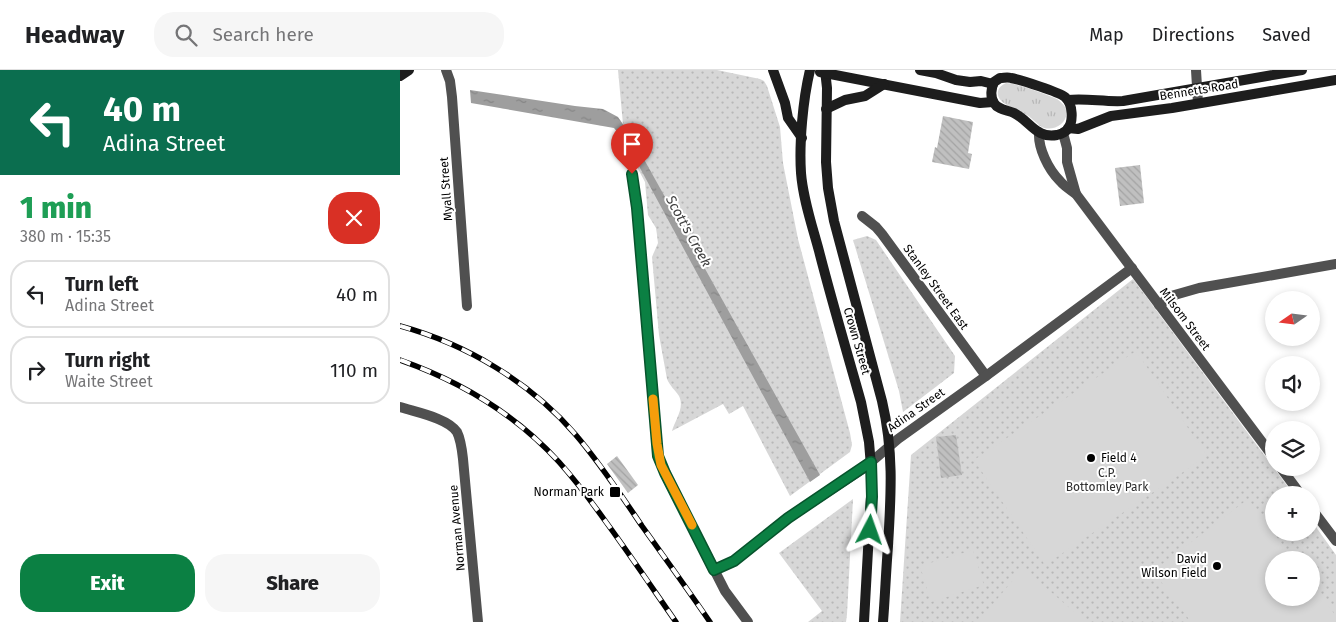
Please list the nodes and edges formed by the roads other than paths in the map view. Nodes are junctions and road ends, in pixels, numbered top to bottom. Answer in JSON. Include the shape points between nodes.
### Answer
{"nodes":[{"id":1,"x":409,"y":70,"type":"edge"},
{"id":2,"x":446,"y":70,"type":"edge"},
{"id":3,"x":773,"y":70,"type":"edge"},
{"id":4,"x":811,"y":70,"type":"edge"},
{"id":5,"x":920,"y":70,"type":"edge"},
{"id":6,"x":1196,"y":70,"type":"edge"},
{"id":7,"x":1302,"y":70,"type":"edge"},
{"id":8,"x":825,"y":71,"type":"edge"},
{"id":9,"x":1016,"y":75,"type":"edge"},
{"id":10,"x":400,"y":76,"type":"edge"},
{"id":11,"x":997,"y":77,"type":"edge"},
{"id":12,"x":1336,"y":80,"type":"edge"},
{"id":13,"x":884,"y":84,"type":"junction"},
{"id":14,"x":1197,"y":89,"type":"junction"},
{"id":15,"x":1068,"y":100,"type":"junction"},
{"id":16,"x":993,"y":102,"type":"junction"},
{"id":17,"x":1198,"y":104,"type":"junction"},
{"id":18,"x":826,"y":109,"type":"junction"},
{"id":19,"x":1066,"y":131,"type":"junction"},
{"id":20,"x":1039,"y":132,"type":"junction"},
{"id":21,"x":802,"y":138,"type":"junction"},
{"id":22,"x":632,"y":174,"type":"dead end"},
{"id":23,"x":1076,"y":194,"type":"junction"},
{"id":24,"x":862,"y":216,"type":"dead end"},
{"id":25,"x":1336,"y":264,"type":"edge"},
{"id":26,"x":1132,"y":268,"type":"junction"},
{"id":27,"x":1159,"y":305,"type":"junction"},
{"id":28,"x":467,"y":306,"type":"dead end"},
{"id":29,"x":986,"y":376,"type":"junction"},
{"id":30,"x":400,"y":407,"type":"edge"},
{"id":31,"x":890,"y":444,"type":"junction"},
{"id":32,"x":1265,"y":446,"type":"edge"},
{"id":33,"x":871,"y":462,"type":"junction"},
{"id":34,"x":1320,"y":520,"type":"edge"},
{"id":35,"x":1336,"y":541,"type":"edge"},
{"id":36,"x":714,"y":570,"type":"junction"},
{"id":37,"x":478,"y":622,"type":"edge"},
{"id":38,"x":748,"y":622,"type":"edge"},
{"id":39,"x":864,"y":622,"type":"edge"},
{"id":40,"x":883,"y":622,"type":"edge"}],
"edges":[{"from":1,"to":10,"type":"main road"},
{"from":2,"to":28,"type":"street","name":"Myall Street","via":[[452,97]]},
{"from":3,"to":21,"type":"main road","via":[[788,118]]},
{"from":4,"to":8,"type":"main road"},
{"from":4,"to":21,"type":"main road","name":"Crown Street"},
{"from":5,"to":11,"type":"main road","via":[[956,80],[981,82]]},
{"from":6,"to":14,"type":"street"},
{"from":7,"to":14,"type":"main road","name":"Bennetts Road"},
{"from":8,"to":13,"type":"main road"},
{"from":8,"to":18,"type":"main road","name":"Crown Street"},
{"from":9,"to":11,"type":"main road"},
{"from":9,"to":15,"type":"main road"},
{"from":11,"to":16,"type":"main road","via":[[991,90]]},
{"from":12,"to":17,"type":"main road","name":"Bennetts Road"},
{"from":13,"to":16,"type":"main road","via":[[980,103]]},
{"from":13,"to":18,"type":"main road","via":[[865,96],[845,100]]},
{"from":14,"to":15,"type":"main road","name":"Bennetts Road","via":[[1123,101]]},
{"from":14,"to":17,"type":"street"},
{"from":15,"to":19,"type":"main road","via":[[1071,114]]},
{"from":16,"to":20,"type":"main road"},
{"from":17,"to":19,"type":"main road","name":"Bennetts Road","via":[[1111,116]]},
{"from":18,"to":31,"type":"main road","name":"Crown Street","via":[[826,162],[834,221],[882,401]]},
{"from":19,"to":20,"type":"main road","name":"Bennetts Road","via":[[1053,135]]},
{"from":19,"to":23,"type":"street","name":"Milsom Street","via":[[1067,162]]},
{"from":20,"to":23,"type":"street","name":"Milsom Street","via":[[1038,142],[1049,166],[1059,181]]},
{"from":21,"to":33,"type":"main road","name":"Crown Street","via":[[801,172],[805,195],[862,409]]},
{"from":22,"to":36,"type":"street","via":[[642,238],[659,405],[657,444],[661,465]]},
{"from":23,"to":26,"type":"street","name":"Milsom Street"},
{"from":24,"to":29,"type":"street","name":"Stanley Street East","via":[[882,234]]},
{"from":25,"to":27,"type":"street","via":[[1199,288],[1171,296]]},
{"from":26,"to":27,"type":"street","name":"Milsom Street"},
{"from":26,"to":29,"type":"street","name":"Adina Street"},
{"from":27,"to":32,"type":"street","name":"Milsom Street"},
{"from":29,"to":31,"type":"street","name":"Adina Street"},
{"from":30,"to":37,"type":"street","name":"Norman Avenue","via":[[448,423],[457,433],[463,459]]},
{"from":31,"to":33,"type":"street","name":"Adina Street"},
{"from":31,"to":40,"type":"main road","name":"Crown Street","via":[[891,496]]},
{"from":33,"to":36,"type":"street","name":"Adina Street","via":[[788,518],[734,561]]},
{"from":33,"to":39,"type":"main road","name":"Crown Street","via":[[872,497]]},
{"from":34,"to":35,"type":"street"},
{"from":36,"to":38,"type":"street"}]}
